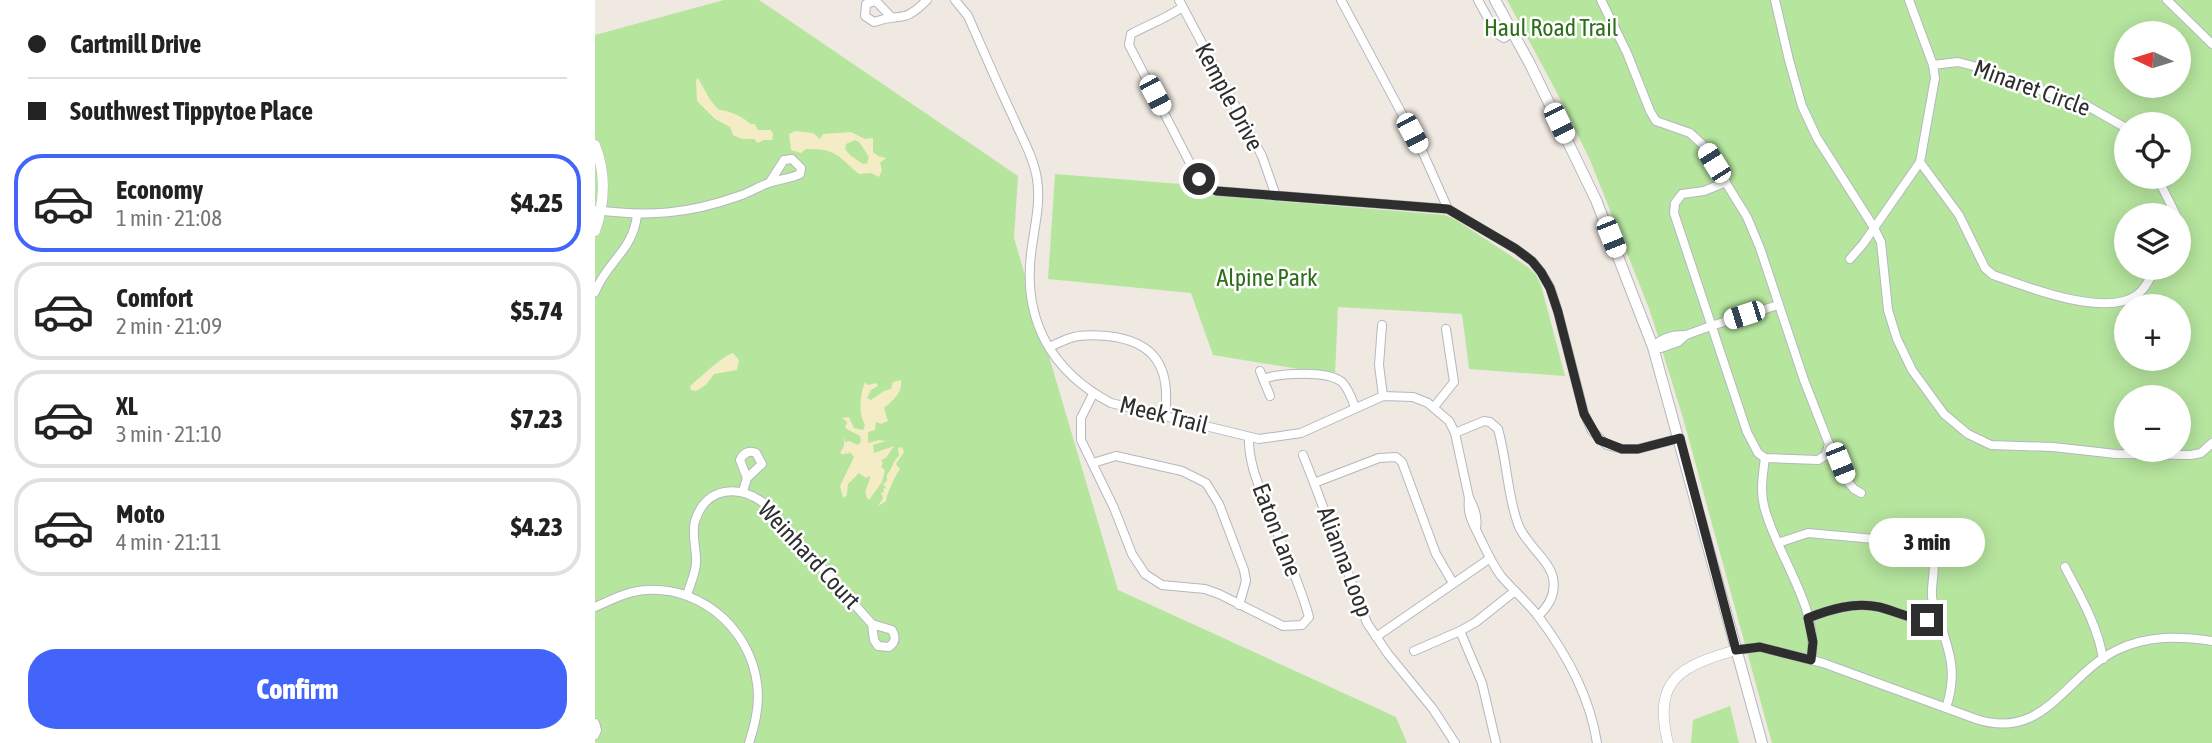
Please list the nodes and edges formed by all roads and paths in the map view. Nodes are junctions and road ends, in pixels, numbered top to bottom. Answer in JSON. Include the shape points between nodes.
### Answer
{"nodes":[{"id":1,"x":927,"y":0,"type":"edge"},
{"id":2,"x":955,"y":0,"type":"edge"},
{"id":3,"x":1342,"y":0,"type":"edge"},
{"id":4,"x":1478,"y":0,"type":"edge"},
{"id":5,"x":1495,"y":0,"type":"edge"},
{"id":6,"x":1601,"y":0,"type":"edge"},
{"id":7,"x":1775,"y":0,"type":"edge"},
{"id":8,"x":1909,"y":0,"type":"edge"},
{"id":9,"x":2167,"y":0,"type":"edge"},
{"id":10,"x":1180,"y":4,"type":"edge"},
{"id":11,"x":891,"y":17,"type":"dead end"},
{"id":12,"x":1513,"y":32,"type":"junction"},
{"id":13,"x":2212,"y":44,"type":"edge"},
{"id":14,"x":1933,"y":65,"type":"junction"},
{"id":15,"x":2114,"y":121,"type":"edge"},
{"id":16,"x":595,"y":145,"type":"edge"},
{"id":17,"x":1920,"y":162,"type":"junction"},
{"id":18,"x":1726,"y":182,"type":"junction"},
{"id":19,"x":770,"y":183,"type":"dead end"},
{"id":20,"x":1276,"y":196,"type":"junction"},
{"id":21,"x":1448,"y":209,"type":"junction"},
{"id":22,"x":598,"y":210,"type":"edge"},
{"id":23,"x":638,"y":215,"type":"junction"},
{"id":24,"x":1874,"y":226,"type":"junction"},
{"id":25,"x":595,"y":231,"type":"edge"},
{"id":26,"x":1850,"y":259,"type":"dead end"},
{"id":27,"x":2149,"y":280,"type":"edge"},
{"id":28,"x":595,"y":292,"type":"edge"},
{"id":29,"x":1778,"y":305,"type":"junction"},
{"id":30,"x":1382,"y":326,"type":"dead end"},
{"id":31,"x":1711,"y":326,"type":"junction"},
{"id":32,"x":1446,"y":329,"type":"dead end"},
{"id":33,"x":1653,"y":347,"type":"junction"},
{"id":34,"x":1049,"y":348,"type":"junction"},
{"id":35,"x":1093,"y":394,"type":"junction"},
{"id":36,"x":1270,"y":396,"type":"dead end"},
{"id":37,"x":1383,"y":396,"type":"junction"},
{"id":38,"x":1355,"y":407,"type":"junction"},
{"id":39,"x":1434,"y":407,"type":"junction"},
{"id":40,"x":1165,"y":415,"type":"junction"},
{"id":41,"x":1455,"y":433,"type":"junction"},
{"id":42,"x":1249,"y":437,"type":"junction"},
{"id":43,"x":1680,"y":438,"type":"junction"},
{"id":44,"x":2212,"y":443,"type":"edge"},
{"id":45,"x":1829,"y":444,"type":"junction"},
{"id":46,"x":1303,"y":455,"type":"dead end"},
{"id":47,"x":1765,"y":458,"type":"junction"},
{"id":48,"x":1093,"y":463,"type":"junction"},
{"id":49,"x":747,"y":478,"type":"dead end"},
{"id":50,"x":1314,"y":483,"type":"junction"},
{"id":51,"x":743,"y":491,"type":"junction"},
{"id":52,"x":1861,"y":493,"type":"dead end"},
{"id":53,"x":1778,"y":543,"type":"junction"},
{"id":54,"x":1489,"y":559,"type":"junction"},
{"id":55,"x":2065,"y":567,"type":"dead end"},
{"id":56,"x":1453,"y":583,"type":"junction"},
{"id":57,"x":1515,"y":591,"type":"junction"},
{"id":58,"x":687,"y":595,"type":"junction"},
{"id":59,"x":1239,"y":605,"type":"junction"},
{"id":60,"x":595,"y":607,"type":"edge"},
{"id":61,"x":1538,"y":616,"type":"junction"},
{"id":62,"x":1808,"y":618,"type":"junction"},
{"id":63,"x":1938,"y":618,"type":"junction"},
{"id":64,"x":872,"y":624,"type":"dead end"},
{"id":65,"x":1460,"y":631,"type":"junction"},
{"id":66,"x":1376,"y":637,"type":"junction"},
{"id":67,"x":2212,"y":641,"type":"edge"},
{"id":68,"x":1414,"y":650,"type":"dead end"},
{"id":69,"x":1736,"y":650,"type":"junction"},
{"id":70,"x":2103,"y":659,"type":"junction"},
{"id":71,"x":1811,"y":660,"type":"junction"},
{"id":72,"x":1946,"y":708,"type":"junction"},
{"id":73,"x":595,"y":723,"type":"edge"},
{"id":74,"x":595,"y":735,"type":"edge"},
{"id":75,"x":749,"y":743,"type":"edge"},
{"id":76,"x":1455,"y":743,"type":"edge"},
{"id":77,"x":1496,"y":743,"type":"edge"},
{"id":78,"x":1597,"y":743,"type":"edge"},
{"id":79,"x":1668,"y":743,"type":"edge"},
{"id":80,"x":1762,"y":743,"type":"edge"}],
"edges":[{"from":1,"to":11,"type":"street","via":[[912,15]]},
{"from":2,"to":34,"type":"street","name":"Meek Trail","via":[[968,16],[1037,177],[1039,203],[1029,280],[1038,326]]},
{"from":3,"to":21,"type":"street"},
{"from":4,"to":12,"type":"street","via":[[1496,33],[1504,38]]},
{"from":5,"to":12,"type":"main road"},
{"from":6,"to":18,"type":"street","via":[[1656,121],[1690,132]]},
{"from":7,"to":24,"type":"street","via":[[1802,106],[1817,138]]},
{"from":8,"to":14,"type":"street"},
{"from":9,"to":13,"type":"street"},
{"from":10,"to":20,"type":"street","name":"Kemple Drive","via":[[1262,156]]},
{"from":10,"to":20,"type":"street","via":[[1165,19],[1131,34],[1131,50],[1203,184],[1217,191]]},
{"from":12,"to":33,"type":"main road","via":[[1597,200]]},
{"from":14,"to":15,"type":"street","name":"Minaret Circle","via":[[1958,62],[1991,71],[2084,104]]},
{"from":14,"to":17,"type":"street","via":[[1935,78]]},
{"from":16,"to":22,"type":"street","via":[[603,179]]},
{"from":17,"to":24,"type":"street"},
{"from":17,"to":27,"type":"street","via":[[1951,203],[1993,275],[2081,302],[2099,303],[2127,300]]},
{"from":18,"to":29,"type":"street","via":[[1753,231]]},
{"from":18,"to":31,"type":"street","via":[[1682,194],[1674,208]]},
{"from":19,"to":23,"type":"street","via":[[698,209]]},
{"from":20,"to":21,"type":"street"},
{"from":21,"to":43,"type":"street","via":[[1516,249],[1541,272],[1558,312],[1584,414],[1599,440],[1622,449],[1638,449]]},
{"from":22,"to":23,"type":"street"},
{"from":22,"to":25,"type":"street"},
{"from":23,"to":28,"type":"street","via":[[631,241]]},
{"from":24,"to":26,"type":"street"},
{"from":24,"to":44,"type":"street","via":[[1884,257],[1888,310],[1904,355],[1944,414],[1968,434],[1991,445],[2116,454],[2191,455]]},
{"from":29,"to":31,"type":"street"},
{"from":29,"to":45,"type":"street"},
{"from":30,"to":37,"type":"street"},
{"from":31,"to":33,"type":"street","via":[[1659,340]]},
{"from":31,"to":47,"type":"street","via":[[1753,447]]},
{"from":32,"to":39,"type":"street","via":[[1454,382]]},
{"from":33,"to":43,"type":"main road"},
{"from":34,"to":35,"type":"street","name":"Meek Trail","via":[[1072,378]]},
{"from":34,"to":40,"type":"street","via":[[1094,334],[1127,338],[1150,351],[1164,372]]},
{"from":35,"to":40,"type":"street","name":"Meek Trail","via":[[1136,411]]},
{"from":35,"to":48,"type":"street","via":[[1080,428]]},
{"from":36,"to":38,"type":"street","via":[[1262,375],[1332,377],[1341,381]]},
{"from":37,"to":38,"type":"street","name":"Meek Trail"},
{"from":37,"to":39,"type":"street","name":"Meek Trail","via":[[1413,397]]},
{"from":38,"to":42,"type":"street","name":"Meek Trail","via":[[1301,433]]},
{"from":39,"to":41,"type":"street"},
{"from":40,"to":42,"type":"street","name":"Meek Trail"},
{"from":41,"to":54,"type":"street","via":[[1476,528]]},
{"from":41,"to":61,"type":"street","via":[[1484,421],[1498,429],[1518,524],[1552,574],[1552,597]]},
{"from":42,"to":59,"type":"street","name":"Eaton Lane","via":[[1249,457],[1309,617],[1292,628]]},
{"from":43,"to":69,"type":"main road"},
{"from":45,"to":47,"type":"street","via":[[1826,455],[1818,460]]},
{"from":45,"to":52,"type":"street","via":[[1848,482]]},
{"from":46,"to":50,"type":"street"},
{"from":47,"to":53,"type":"street","via":[[1763,504]]},
{"from":48,"to":59,"type":"street","via":[[1145,574],[1162,584],[1205,589]]},
{"from":48,"to":59,"type":"street","via":[[1116,456],[1182,471],[1206,483],[1219,504],[1244,570],[1246,581]]},
{"from":49,"to":51,"type":"street","name":"Weinhard Court"},
{"from":50,"to":56,"type":"street","name":"Alianna Loop","via":[[1379,458],[1396,457],[1402,462],[1436,554]]},
{"from":50,"to":66,"type":"street","name":"Alianna Loop"},
{"from":51,"to":58,"type":"street","name":"Weinhard Court","via":[[722,493],[700,510],[694,529],[696,565]]},
{"from":51,"to":64,"type":"street","name":"Weinhard Court","via":[[765,504]]},
{"from":53,"to":62,"type":"street"},
{"from":53,"to":63,"type":"street","via":[[1817,533],[1924,544],[1934,556],[1932,597]]},
{"from":54,"to":56,"type":"street"},
{"from":54,"to":57,"type":"street"},
{"from":55,"to":70,"type":"street","via":[[2102,647]]},
{"from":56,"to":66,"type":"street"},
{"from":57,"to":61,"type":"street"},
{"from":57,"to":65,"type":"street"},
{"from":58,"to":60,"type":"street","via":[[645,590]]},
{"from":58,"to":75,"type":"street","via":[[727,621],[749,657],[758,696]]},
{"from":61,"to":78,"type":"street","via":[[1569,661]]},
{"from":62,"to":63,"type":"street","via":[[1857,606],[1879,607],[1911,618]]},
{"from":62,"to":71,"type":"street"},
{"from":63,"to":72,"type":"street","via":[[1953,672]]},
{"from":65,"to":68,"type":"street"},
{"from":65,"to":77,"type":"street","via":[[1482,683]]},
{"from":66,"to":76,"type":"street","name":"Alianna Loop"},
{"from":67,"to":70,"type":"street","via":[[2158,638]]},
{"from":69,"to":71,"type":"street","via":[[1760,647]]},
{"from":69,"to":79,"type":"street","via":[[1688,666],[1678,676],[1664,705]]},
{"from":69,"to":80,"type":"main road"},
{"from":70,"to":72,"type":"street","via":[[2056,701],[2018,722],[1987,723]]},
{"from":71,"to":72,"type":"street"},
{"from":73,"to":74,"type":"street"}]}
